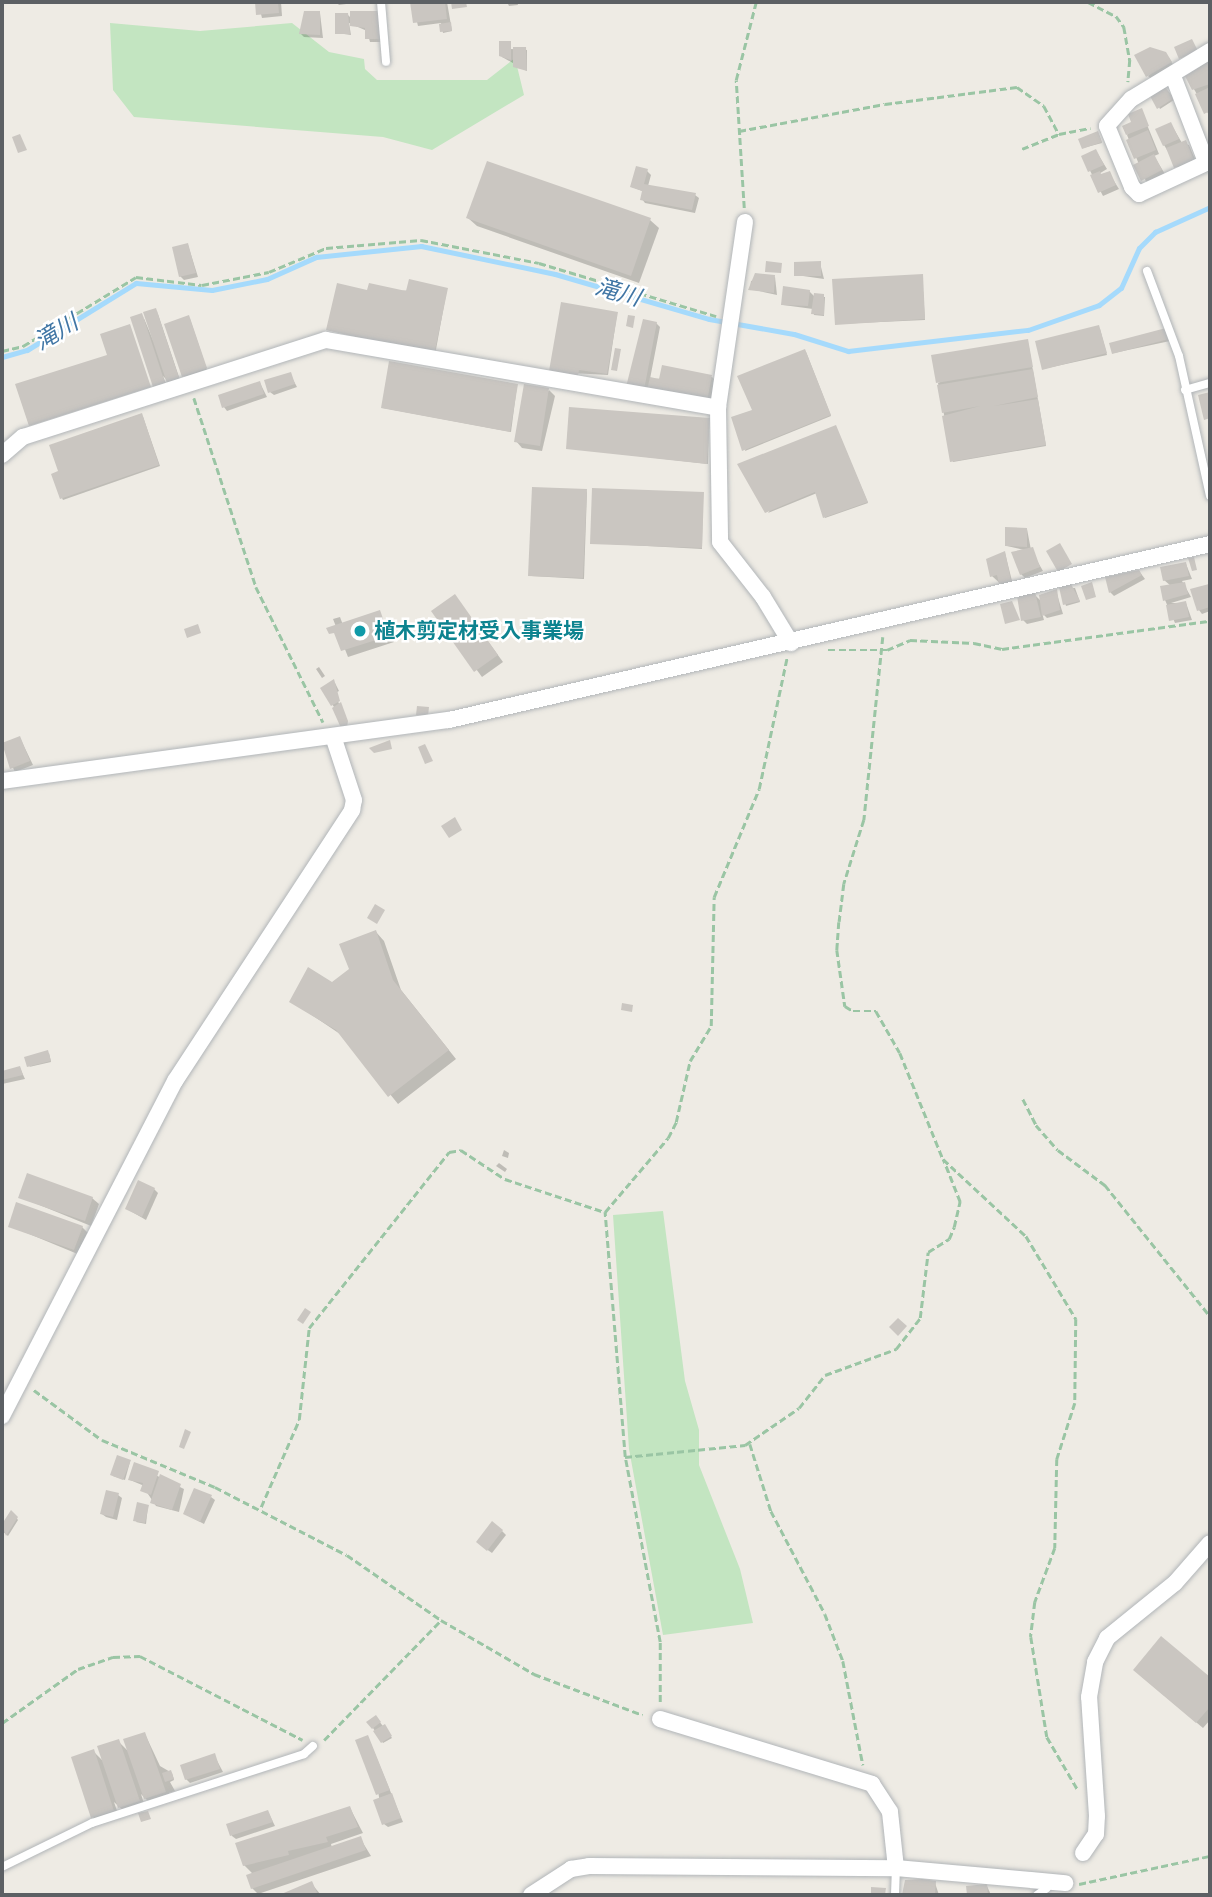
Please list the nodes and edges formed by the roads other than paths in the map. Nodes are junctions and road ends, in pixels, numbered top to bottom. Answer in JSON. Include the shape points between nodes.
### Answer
{"nodes":[{"id":1,"x":382,"y":2,"type":"edge"},
{"id":2,"x":1210,"y":51,"type":"edge"},
{"id":3,"x":386,"y":62,"type":"dead end"},
{"id":4,"x":1172,"y":76,"type":"junction"},
{"id":5,"x":1208,"y":161,"type":"edge"},
{"id":6,"x":745,"y":222,"type":"road end"},
{"id":7,"x":1147,"y":271,"type":"dead end"},
{"id":8,"x":1210,"y":383,"type":"edge"},
{"id":9,"x":1185,"y":390,"type":"junction"},
{"id":10,"x":718,"y":408,"type":"junction"},
{"id":11,"x":2,"y":455,"type":"edge"},
{"id":12,"x":1210,"y":496,"type":"edge"},
{"id":13,"x":1210,"y":544,"type":"edge"},
{"id":14,"x":791,"y":643,"type":"junction"},
{"id":15,"x":334,"y":739,"type":"junction"},
{"id":16,"x":2,"y":781,"type":"edge"},
{"id":17,"x":13,"y":1384,"type":"edge"},
{"id":18,"x":2,"y":1416,"type":"edge"},
{"id":19,"x":1210,"y":1543,"type":"edge"},
{"id":20,"x":660,"y":1720,"type":"road end"},
{"id":21,"x":313,"y":1746,"type":"road end"},
{"id":22,"x":1083,"y":1853,"type":"dead end"},
{"id":23,"x":2,"y":1867,"type":"edge"},
{"id":24,"x":897,"y":1868,"type":"junction"},
{"id":25,"x":1053,"y":1887,"type":"edge"},
{"id":26,"x":531,"y":1895,"type":"edge"},
{"id":27,"x":895,"y":1895,"type":"edge"},
{"id":28,"x":1037,"y":1895,"type":"edge"}],
"edges":[{"from":1,"to":3,"type":"lane"},
{"from":2,"to":4,"type":"street"},
{"from":4,"to":5,"type":"street"},
{"from":4,"to":5,"type":"street","via":[[1122,109],[1107,126],[1132,187],[1139,194]]},
{"from":6,"to":10,"type":"street"},
{"from":7,"to":9,"type":"lane","via":[[1179,356]]},
{"from":8,"to":9,"type":"lane"},
{"from":9,"to":12,"type":"lane"},
{"from":10,"to":11,"type":"street","via":[[326,340],[23,438]]},
{"from":10,"to":14,"type":"street","via":[[720,542],[763,597]]},
{"from":13,"to":14,"type":"street"},
{"from":14,"to":15,"type":"street","via":[[449,720]]},
{"from":15,"to":16,"type":"street"},
{"from":15,"to":17,"type":"street","via":[[354,800],[352,810],[175,1081]]},
{"from":17,"to":18,"type":"street"},
{"from":19,"to":22,"type":"street","via":[[1175,1583],[1107,1638],[1095,1662],[1089,1697],[1096,1834]]},
{"from":20,"to":24,"type":"street","via":[[872,1784],[890,1812]]},
{"from":21,"to":23,"type":"lane","via":[[304,1754],[92,1823]]},
{"from":24,"to":25,"type":"street"},
{"from":24,"to":26,"type":"street","via":[[589,1866],[570,1869]]},
{"from":24,"to":27,"type":"lane"},
{"from":25,"to":28,"type":"lane"}]}
